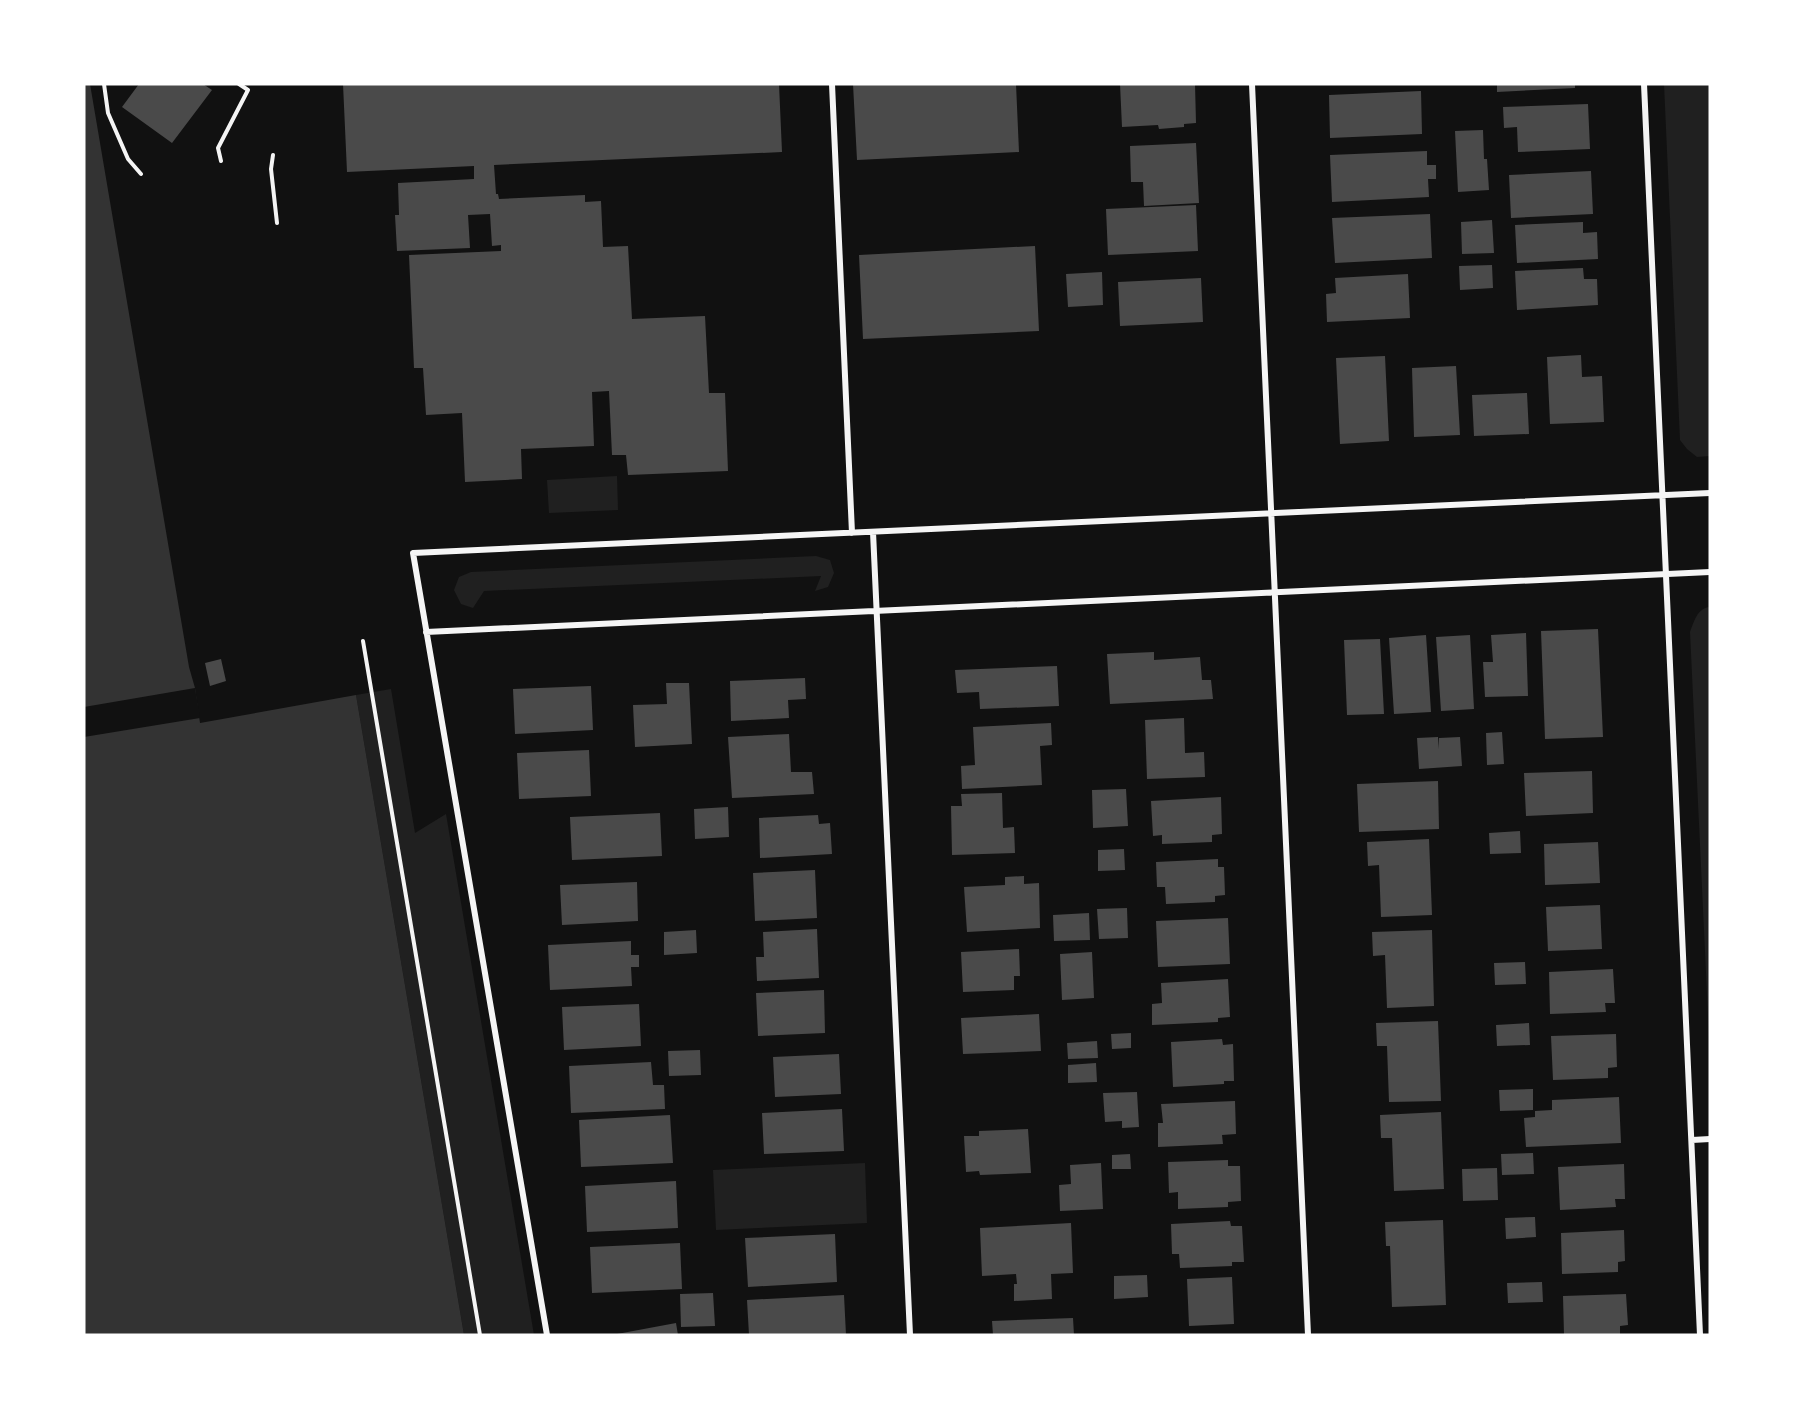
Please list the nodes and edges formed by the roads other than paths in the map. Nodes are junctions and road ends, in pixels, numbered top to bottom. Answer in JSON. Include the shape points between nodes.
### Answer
{"nodes":[{"id":1,"x":832,"y":84,"type":"edge"},
{"id":2,"x":1252,"y":84,"type":"edge"},
{"id":3,"x":1644,"y":84,"type":"edge"},
{"id":4,"x":1710,"y":493,"type":"edge"},
{"id":5,"x":1662,"y":495,"type":"junction"},
{"id":6,"x":1272,"y":513,"type":"junction"},
{"id":7,"x":873,"y":532,"type":"junction"},
{"id":8,"x":852,"y":533,"type":"junction"},
{"id":9,"x":1710,"y":572,"type":"edge"},
{"id":10,"x":1666,"y":574,"type":"junction"},
{"id":11,"x":1275,"y":592,"type":"junction"},
{"id":12,"x":877,"y":610,"type":"junction"},
{"id":13,"x":426,"y":632,"type":"junction"},
{"id":14,"x":1710,"y":1139,"type":"edge"},
{"id":15,"x":1692,"y":1140,"type":"junction"},
{"id":16,"x":547,"y":1335,"type":"edge"},
{"id":17,"x":910,"y":1335,"type":"edge"},
{"id":18,"x":1308,"y":1335,"type":"edge"},
{"id":19,"x":1700,"y":1335,"type":"edge"}],
"edges":[{"from":1,"to":8,"type":"street"},
{"from":2,"to":6,"type":"street"},
{"from":3,"to":5,"type":"street"},
{"from":4,"to":5,"type":"street"},
{"from":5,"to":6,"type":"street"},
{"from":5,"to":10,"type":"street"},
{"from":6,"to":7,"type":"street"},
{"from":6,"to":11,"type":"street"},
{"from":7,"to":8,"type":"street"},
{"from":7,"to":12,"type":"street"},
{"from":8,"to":13,"type":"street","via":[[413,553]]},
{"from":9,"to":10,"type":"street"},
{"from":10,"to":11,"type":"street"},
{"from":10,"to":15,"type":"street"},
{"from":11,"to":12,"type":"street"},
{"from":11,"to":18,"type":"street"},
{"from":12,"to":13,"type":"street"},
{"from":12,"to":17,"type":"street"},
{"from":13,"to":16,"type":"street"},
{"from":14,"to":15,"type":"street"},
{"from":15,"to":19,"type":"street"}]}
